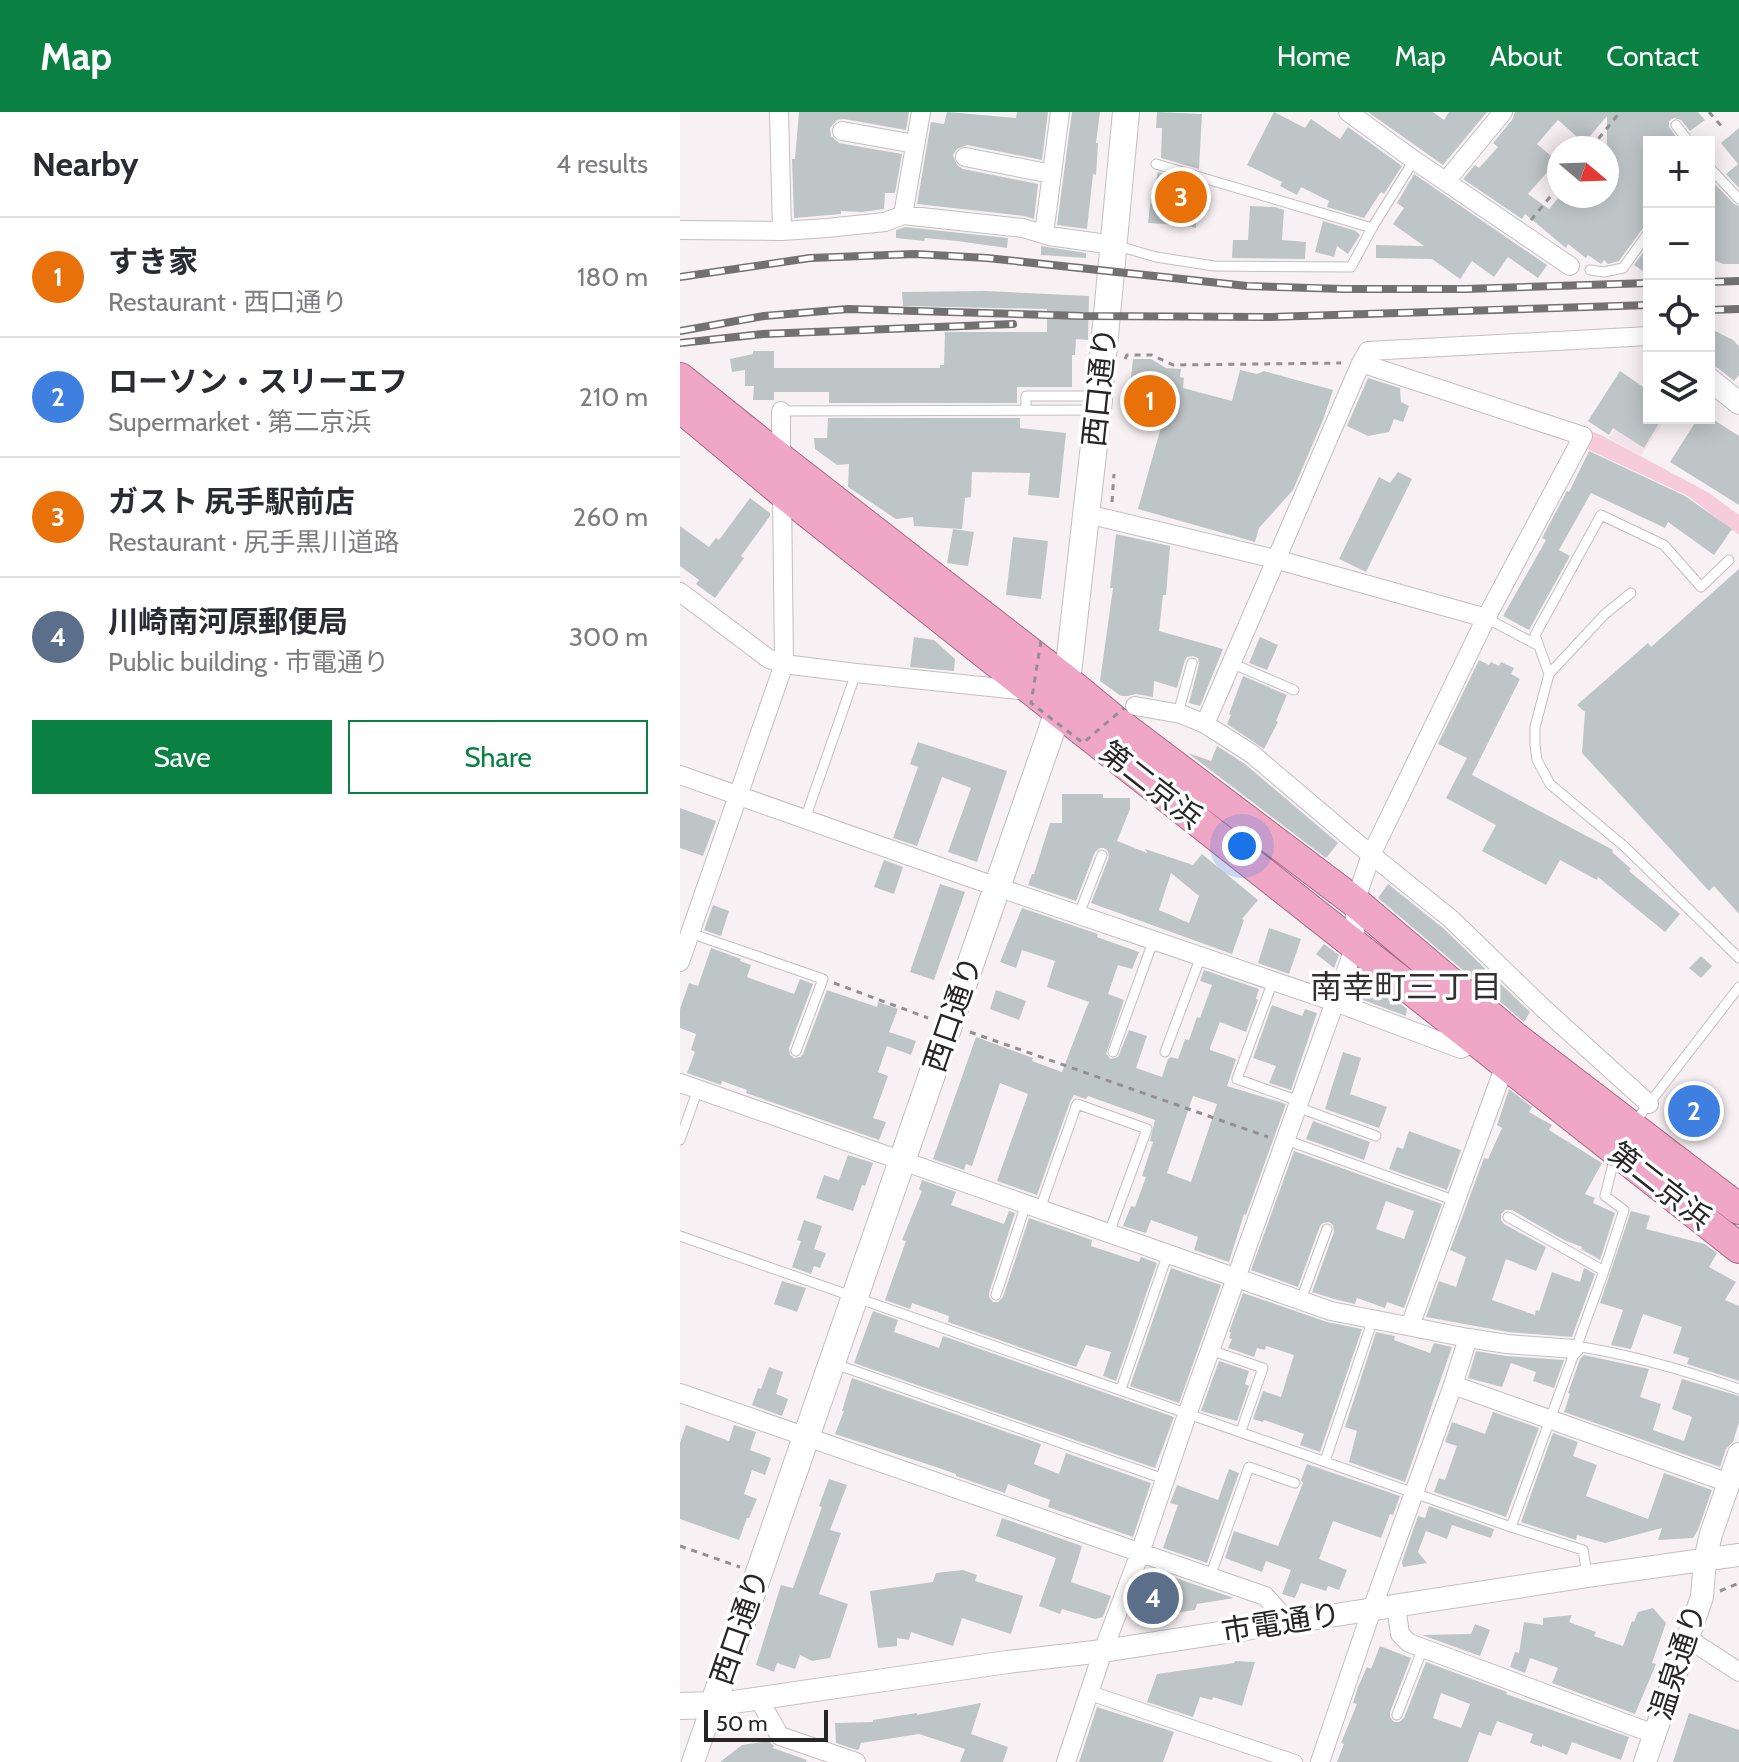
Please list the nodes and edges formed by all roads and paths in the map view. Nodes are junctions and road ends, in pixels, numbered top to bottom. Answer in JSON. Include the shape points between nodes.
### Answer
{"nodes":[{"id":1,"x":779,"y":112,"type":"edge"},
{"id":2,"x":921,"y":112,"type":"edge"},
{"id":3,"x":1060,"y":112,"type":"edge"},
{"id":4,"x":1126,"y":112,"type":"edge"},
{"id":5,"x":1348,"y":112,"type":"edge"},
{"id":6,"x":1503,"y":112,"type":"edge"},
{"id":7,"x":1620,"y":112,"type":"edge"},
{"id":8,"x":1709,"y":112,"type":"edge"},
{"id":9,"x":1676,"y":125,"type":"dead end"},
{"id":10,"x":1725,"y":130,"type":"dead end"},
{"id":11,"x":842,"y":131,"type":"dead end"},
{"id":12,"x":1601,"y":136,"type":"edge"},
{"id":13,"x":1684,"y":136,"type":"edge"},
{"id":14,"x":915,"y":144,"type":"junction"},
{"id":15,"x":965,"y":157,"type":"dead end"},
{"id":16,"x":1414,"y":160,"type":"junction"},
{"id":17,"x":1156,"y":164,"type":"dead end"},
{"id":18,"x":1715,"y":173,"type":"edge"},
{"id":19,"x":1052,"y":174,"type":"junction"},
{"id":20,"x":1446,"y":181,"type":"junction"},
{"id":21,"x":1739,"y":199,"type":"edge"},
{"id":22,"x":1547,"y":201,"type":"edge"},
{"id":23,"x":903,"y":215,"type":"junction"},
{"id":24,"x":1372,"y":228,"type":"junction"},
{"id":25,"x":680,"y":230,"type":"edge"},
{"id":26,"x":782,"y":231,"type":"junction"},
{"id":27,"x":1521,"y":232,"type":"junction"},
{"id":28,"x":1044,"y":234,"type":"junction"},
{"id":29,"x":1643,"y":240,"type":"edge"},
{"id":30,"x":1114,"y":245,"type":"junction"},
{"id":31,"x":1570,"y":266,"type":"dead end"},
{"id":32,"x":1590,"y":270,"type":"dead end"},
{"id":33,"x":1643,"y":336,"type":"edge"},
{"id":34,"x":1361,"y":363,"type":"junction"},
{"id":35,"x":1122,"y":364,"type":"dead end"},
{"id":36,"x":680,"y":378,"type":"edge"},
{"id":37,"x":1715,"y":384,"type":"edge"},
{"id":38,"x":1099,"y":403,"type":"junction"},
{"id":39,"x":1739,"y":403,"type":"edge"},
{"id":40,"x":680,"y":407,"type":"edge"},
{"id":41,"x":781,"y":411,"type":"joint"},
{"id":42,"x":781,"y":459,"type":"junction"},
{"id":43,"x":1114,"y":467,"type":"dead end"},
{"id":44,"x":782,"y":492,"type":"junction"},
{"id":45,"x":1099,"y":512,"type":"junction"},
{"id":46,"x":1275,"y":559,"type":"junction"},
{"id":47,"x":1729,"y":560,"type":"dead end"},
{"id":48,"x":680,"y":592,"type":"edge"},
{"id":49,"x":1631,"y":593,"type":"dead end"},
{"id":50,"x":1486,"y":618,"type":"junction"},
{"id":51,"x":1041,"y":641,"type":"dead end"},
{"id":52,"x":1539,"y":647,"type":"junction"},
{"id":53,"x":1192,"y":663,"type":"dead end"},
{"id":54,"x":1231,"y":663,"type":"junction"},
{"id":55,"x":784,"y":664,"type":"junction"},
{"id":56,"x":856,"y":673,"type":"junction"},
{"id":57,"x":1549,"y":674,"type":"junction"},
{"id":58,"x":1067,"y":681,"type":"junction"},
{"id":59,"x":1294,"y":690,"type":"dead end"},
{"id":60,"x":1035,"y":692,"type":"junction"},
{"id":61,"x":1129,"y":707,"type":"joint"},
{"id":62,"x":1058,"y":711,"type":"junction"},
{"id":63,"x":1178,"y":713,"type":"junction"},
{"id":64,"x":1205,"y":724,"type":"junction"},
{"id":65,"x":680,"y":775,"type":"edge"},
{"id":66,"x":738,"y":795,"type":"junction"},
{"id":67,"x":805,"y":819,"type":"junction"},
{"id":68,"x":1102,"y":855,"type":"dead end"},
{"id":69,"x":1371,"y":855,"type":"junction"},
{"id":70,"x":997,"y":887,"type":"junction"},
{"id":71,"x":1355,"y":902,"type":"junction"},
{"id":72,"x":1079,"y":914,"type":"junction"},
{"id":73,"x":690,"y":933,"type":"junction"},
{"id":74,"x":1154,"y":939,"type":"junction"},
{"id":75,"x":1739,"y":942,"type":"edge"},
{"id":76,"x":1355,"y":946,"type":"junction"},
{"id":77,"x":1731,"y":950,"type":"junction"},
{"id":78,"x":1201,"y":956,"type":"junction"},
{"id":79,"x":1739,"y":958,"type":"edge"},
{"id":80,"x":680,"y":962,"type":"edge"},
{"id":81,"x":823,"y":979,"type":"junction"},
{"id":82,"x":1273,"y":981,"type":"junction"},
{"id":83,"x":1739,"y":987,"type":"edge"},
{"id":84,"x":1335,"y":1002,"type":"junction"},
{"id":85,"x":949,"y":1025,"type":"junction"},
{"id":86,"x":1475,"y":1041,"type":"junction"},
{"id":87,"x":796,"y":1051,"type":"dead end"},
{"id":88,"x":1113,"y":1052,"type":"dead end"},
{"id":89,"x":1165,"y":1052,"type":"dead end"},
{"id":90,"x":1505,"y":1065,"type":"junction"},
{"id":91,"x":689,"y":1086,"type":"edge"},
{"id":92,"x":1298,"y":1104,"type":"junction"},
{"id":93,"x":1640,"y":1115,"type":"junction"},
{"id":94,"x":1376,"y":1136,"type":"dead end"},
{"id":95,"x":680,"y":1140,"type":"edge"},
{"id":96,"x":1285,"y":1141,"type":"junction"},
{"id":97,"x":1616,"y":1152,"type":"junction"},
{"id":98,"x":902,"y":1161,"type":"junction"},
{"id":99,"x":1456,"y":1201,"type":"junction"},
{"id":100,"x":1033,"y":1207,"type":"junction"},
{"id":101,"x":1739,"y":1209,"type":"edge"},
{"id":102,"x":1508,"y":1217,"type":"dead end"},
{"id":103,"x":1327,"y":1229,"type":"dead end"},
{"id":104,"x":1109,"y":1233,"type":"junction"},
{"id":105,"x":680,"y":1236,"type":"edge"},
{"id":106,"x":1739,"y":1248,"type":"edge"},
{"id":107,"x":1168,"y":1253,"type":"junction"},
{"id":108,"x":1604,"y":1271,"type":"junction"},
{"id":109,"x":1236,"y":1276,"type":"junction"},
{"id":110,"x":996,"y":1295,"type":"dead end"},
{"id":111,"x":855,"y":1296,"type":"junction"},
{"id":112,"x":1301,"y":1300,"type":"junction"},
{"id":113,"x":1373,"y":1319,"type":"junction"},
{"id":114,"x":1410,"y":1326,"type":"junction"},
{"id":115,"x":1468,"y":1338,"type":"junction"},
{"id":116,"x":1575,"y":1348,"type":"junction"},
{"id":117,"x":1210,"y":1350,"type":"junction"},
{"id":118,"x":832,"y":1363,"type":"junction"},
{"id":119,"x":1453,"y":1385,"type":"junction"},
{"id":120,"x":1121,"y":1389,"type":"junction"},
{"id":121,"x":1739,"y":1389,"type":"edge"},
{"id":122,"x":680,"y":1393,"type":"edge"},
{"id":123,"x":1188,"y":1412,"type":"junction"},
{"id":124,"x":1549,"y":1419,"type":"junction"},
{"id":125,"x":1241,"y":1431,"type":"junction"},
{"id":126,"x":806,"y":1437,"type":"junction"},
{"id":127,"x":1739,"y":1454,"type":"edge"},
{"id":128,"x":1325,"y":1461,"type":"junction"},
{"id":129,"x":1164,"y":1479,"type":"junction"},
{"id":130,"x":1295,"y":1483,"type":"dead end"},
{"id":131,"x":1729,"y":1483,"type":"junction"},
{"id":132,"x":1413,"y":1493,"type":"junction"},
{"id":133,"x":1511,"y":1527,"type":"junction"},
{"id":134,"x":680,"y":1546,"type":"edge"},
{"id":135,"x":1140,"y":1553,"type":"junction"},
{"id":136,"x":1739,"y":1555,"type":"edge"},
{"id":137,"x":1705,"y":1560,"type":"junction"},
{"id":138,"x":759,"y":1573,"type":"junction"},
{"id":139,"x":1588,"y":1576,"type":"junction"},
{"id":140,"x":1210,"y":1577,"type":"junction"},
{"id":141,"x":1739,"y":1583,"type":"edge"},
{"id":142,"x":1714,"y":1595,"type":"dead end"},
{"id":143,"x":1396,"y":1606,"type":"junction"},
{"id":144,"x":1372,"y":1609,"type":"junction"},
{"id":145,"x":1289,"y":1622,"type":"junction"},
{"id":146,"x":1687,"y":1638,"type":"junction"},
{"id":147,"x":1423,"y":1648,"type":"junction"},
{"id":148,"x":1103,"y":1651,"type":"junction"},
{"id":149,"x":1739,"y":1672,"type":"edge"},
{"id":150,"x":1090,"y":1693,"type":"junction"},
{"id":151,"x":758,"y":1698,"type":"junction"},
{"id":152,"x":713,"y":1705,"type":"junction"},
{"id":153,"x":680,"y":1706,"type":"edge"},
{"id":154,"x":1397,"y":1715,"type":"dead end"},
{"id":155,"x":1654,"y":1734,"type":"junction"},
{"id":156,"x":693,"y":1762,"type":"edge"},
{"id":157,"x":856,"y":1762,"type":"edge"},
{"id":158,"x":1066,"y":1762,"type":"edge"},
{"id":159,"x":1295,"y":1762,"type":"edge"},
{"id":160,"x":1320,"y":1762,"type":"edge"},
{"id":161,"x":1645,"y":1762,"type":"edge"}],
"edges":[{"from":1,"to":26,"type":"street"},
{"from":2,"to":14,"type":"street"},
{"from":3,"to":19,"type":"street"},
{"from":4,"to":30,"type":"main road","name":"西口通り"},
{"from":5,"to":16,"type":"street"},
{"from":6,"to":20,"type":"street"},
{"from":7,"to":12,"type":"path"},
{"from":8,"to":10,"type":"path"},
{"from":9,"to":13,"type":"lane"},
{"from":11,"to":14,"type":"street"},
{"from":14,"to":23,"type":"street"},
{"from":15,"to":19,"type":"street"},
{"from":16,"to":20,"type":"street"},
{"from":16,"to":24,"type":"lane"},
{"from":17,"to":24,"type":"lane"},
{"from":18,"to":21,"type":"lane"},
{"from":19,"to":28,"type":"street"},
{"from":20,"to":27,"type":"street"},
{"from":22,"to":27,"type":"path"},
{"from":23,"to":26,"type":"street","via":[[885,222]]},
{"from":23,"to":28,"type":"street"},
{"from":24,"to":30,"type":"lane","via":[[1351,267],[1214,266]]},
{"from":25,"to":26,"type":"street"},
{"from":27,"to":31,"type":"street"},
{"from":28,"to":30,"type":"street"},
{"from":29,"to":32,"type":"lane","via":[[1623,268]]},
{"from":30,"to":38,"type":"main road","name":"西口通り"},
{"from":33,"to":34,"type":"street","via":[[1368,351]]},
{"from":34,"to":35,"type":"path","via":[[1173,365],[1152,355],[1127,355]]},
{"from":34,"to":46,"type":"street"},
{"from":34,"to":50,"type":"street","via":[[1583,436]]},
{"from":36,"to":42,"type":"highway","name":"第二京浜"},
{"from":37,"to":39,"type":"street"},
{"from":38,"to":41,"type":"lane","via":[[1026,396],[1026,410]]},
{"from":38,"to":45,"type":"main road","name":"西口通り"},
{"from":40,"to":44,"type":"highway","name":"第二京浜"},
{"from":41,"to":42,"type":"street"},
{"from":42,"to":58,"type":"highway","name":"第二京浜"},
{"from":43,"to":45,"type":"path"},
{"from":44,"to":55,"type":"street"},
{"from":44,"to":60,"type":"highway","name":"第二京浜"},
{"from":45,"to":46,"type":"street"},
{"from":45,"to":58,"type":"main road","name":"西口通り"},
{"from":46,"to":50,"type":"street"},
{"from":46,"to":54,"type":"street"},
{"from":47,"to":52,"type":"lane","via":[[1701,587],[1664,545],[1601,515],[1535,635]]},
{"from":48,"to":55,"type":"street","via":[[769,659]]},
{"from":49,"to":57,"type":"lane"},
{"from":50,"to":52,"type":"lane"},
{"from":50,"to":69,"type":"street"},
{"from":51,"to":61,"type":"path","bridge":true,"via":[[1031,703],[1083,743]]},
{"from":52,"to":57,"type":"lane"},
{"from":53,"to":63,"type":"lane"},
{"from":54,"to":59,"type":"lane"},
{"from":54,"to":64,"type":"street"},
{"from":55,"to":56,"type":"street"},
{"from":55,"to":66,"type":"street"},
{"from":56,"to":60,"type":"street"},
{"from":56,"to":67,"type":"lane"},
{"from":57,"to":77,"type":"lane","via":[[1535,727],[1543,774]]},
{"from":58,"to":62,"type":"main road","name":"西口通り"},
{"from":58,"to":71,"type":"highway","name":"第二京浜"},
{"from":60,"to":62,"type":"highway","name":"第二京浜"},
{"from":61,"to":63,"type":"street"},
{"from":62,"to":70,"type":"main road","name":"西口通り"},
{"from":62,"to":76,"type":"highway","name":"第二京浜"},
{"from":63,"to":64,"type":"street"},
{"from":64,"to":69,"type":"street","via":[[1252,754]]},
{"from":65,"to":66,"type":"street"},
{"from":66,"to":67,"type":"street"},
{"from":66,"to":73,"type":"street"},
{"from":67,"to":70,"type":"street"},
{"from":68,"to":72,"type":"lane"},
{"from":69,"to":71,"type":"street"},
{"from":69,"to":93,"type":"street","via":[[1451,919],[1636,1094]]},
{"from":70,"to":72,"type":"street"},
{"from":70,"to":85,"type":"main road","name":"西口通り"},
{"from":71,"to":76,"type":"street"},
{"from":71,"to":93,"type":"highway","name":"第二京浜","via":[[1517,1039]]},
{"from":72,"to":74,"type":"street"},
{"from":73,"to":80,"type":"street"},
{"from":73,"to":81,"type":"lane"},
{"from":74,"to":78,"type":"street"},
{"from":74,"to":88,"type":"lane"},
{"from":75,"to":77,"type":"lane"},
{"from":76,"to":84,"type":"street"},
{"from":76,"to":86,"type":"highway","name":"第二京浜"},
{"from":77,"to":79,"type":"lane"},
{"from":78,"to":82,"type":"street"},
{"from":78,"to":89,"type":"lane"},
{"from":81,"to":85,"type":"path"},
{"from":81,"to":87,"type":"lane"},
{"from":82,"to":84,"type":"street"},
{"from":82,"to":92,"type":"lane","via":[[1237,1079]]},
{"from":83,"to":93,"type":"lane"},
{"from":84,"to":86,"type":"street","via":[[1461,1049]]},
{"from":84,"to":92,"type":"street"},
{"from":85,"to":96,"type":"path"},
{"from":85,"to":98,"type":"main road","name":"西口通り"},
{"from":86,"to":90,"type":"highway","name":"第二京浜"},
{"from":90,"to":97,"type":"highway","name":"第二京浜"},
{"from":90,"to":99,"type":"street"},
{"from":91,"to":95,"type":"lane"},
{"from":91,"to":98,"type":"street"},
{"from":92,"to":94,"type":"lane"},
{"from":92,"to":96,"type":"street"},
{"from":93,"to":97,"type":"street"},
{"from":93,"to":101,"type":"highway","name":"第二京浜"},
{"from":96,"to":99,"type":"lane"},
{"from":96,"to":109,"type":"street"},
{"from":97,"to":106,"type":"highway","name":"第二京浜"},
{"from":97,"to":108,"type":"lane","via":[[1605,1196],[1624,1210]]},
{"from":98,"to":100,"type":"street"},
{"from":98,"to":111,"type":"main road","name":"西口通り"},
{"from":99,"to":114,"type":"street"},
{"from":100,"to":104,"type":"street"},
{"from":100,"to":104,"type":"lane","via":[[1077,1104],[1147,1129]]},
{"from":100,"to":110,"type":"lane"},
{"from":102,"to":108,"type":"lane"},
{"from":103,"to":112,"type":"lane"},
{"from":104,"to":107,"type":"street"},
{"from":105,"to":111,"type":"lane"},
{"from":107,"to":109,"type":"street"},
{"from":107,"to":120,"type":"lane"},
{"from":108,"to":116,"type":"lane"},
{"from":109,"to":112,"type":"street"},
{"from":109,"to":117,"type":"street"},
{"from":111,"to":118,"type":"main road","name":"西口通り"},
{"from":111,"to":120,"type":"lane"},
{"from":112,"to":113,"type":"street"},
{"from":113,"to":114,"type":"street"},
{"from":113,"to":128,"type":"lane"},
{"from":114,"to":115,"type":"street"},
{"from":115,"to":116,"type":"street"},
{"from":115,"to":119,"type":"street"},
{"from":116,"to":121,"type":"lane","via":[[1694,1373]]},
{"from":116,"to":124,"type":"lane"},
{"from":117,"to":123,"type":"street"},
{"from":117,"to":125,"type":"lane","via":[[1263,1368]]},
{"from":118,"to":126,"type":"main road","name":"西口通り"},
{"from":118,"to":129,"type":"lane"},
{"from":119,"to":124,"type":"street"},
{"from":119,"to":132,"type":"street"},
{"from":120,"to":123,"type":"lane"},
{"from":122,"to":126,"type":"street"},
{"from":123,"to":125,"type":"lane"},
{"from":123,"to":129,"type":"street"},
{"from":124,"to":131,"type":"street"},
{"from":124,"to":133,"type":"lane"},
{"from":125,"to":128,"type":"lane"},
{"from":126,"to":135,"type":"street"},
{"from":126,"to":138,"type":"main road","name":"西口通り"},
{"from":127,"to":131,"type":"street","name":"温泉通り"},
{"from":128,"to":132,"type":"lane"},
{"from":129,"to":135,"type":"street"},
{"from":130,"to":140,"type":"lane","via":[[1249,1467]]},
{"from":131,"to":137,"type":"street","name":"温泉通り"},
{"from":132,"to":133,"type":"lane"},
{"from":132,"to":144,"type":"street"},
{"from":133,"to":139,"type":"lane","via":[[1583,1550]]},
{"from":134,"to":138,"type":"path"},
{"from":135,"to":140,"type":"street"},
{"from":135,"to":148,"type":"street"},
{"from":136,"to":137,"type":"street","name":"市電通り"},
{"from":137,"to":139,"type":"street","name":"市電通り"},
{"from":137,"to":146,"type":"street","name":"温泉通り","via":[[1702,1597]]},
{"from":138,"to":152,"type":"main road","name":"西口通り"},
{"from":139,"to":143,"type":"street","name":"市電通り"},
{"from":140,"to":145,"type":"street","via":[[1265,1596]]},
{"from":141,"to":142,"type":"path"},
{"from":143,"to":144,"type":"street","name":"市電通り"},
{"from":143,"to":147,"type":"street","via":[[1400,1634]]},
{"from":144,"to":145,"type":"street","name":"市電通り"},
{"from":144,"to":160,"type":"street"},
{"from":145,"to":148,"type":"street","name":"市電通り"},
{"from":146,"to":149,"type":"street"},
{"from":146,"to":155,"type":"street","name":"温泉通り"},
{"from":147,"to":154,"type":"lane"},
{"from":147,"to":155,"type":"street"},
{"from":148,"to":150,"type":"street"},
{"from":148,"to":151,"type":"street","name":"市電通り"},
{"from":150,"to":158,"type":"street"},
{"from":150,"to":159,"type":"street"},
{"from":151,"to":152,"type":"street","name":"市電通り"},
{"from":151,"to":157,"type":"street","via":[[780,1736]]},
{"from":152,"to":153,"type":"main road","name":"市電通り"},
{"from":152,"to":156,"type":"street","name":"西口通り"},
{"from":155,"to":161,"type":"street","name":"温泉通り"}]}
